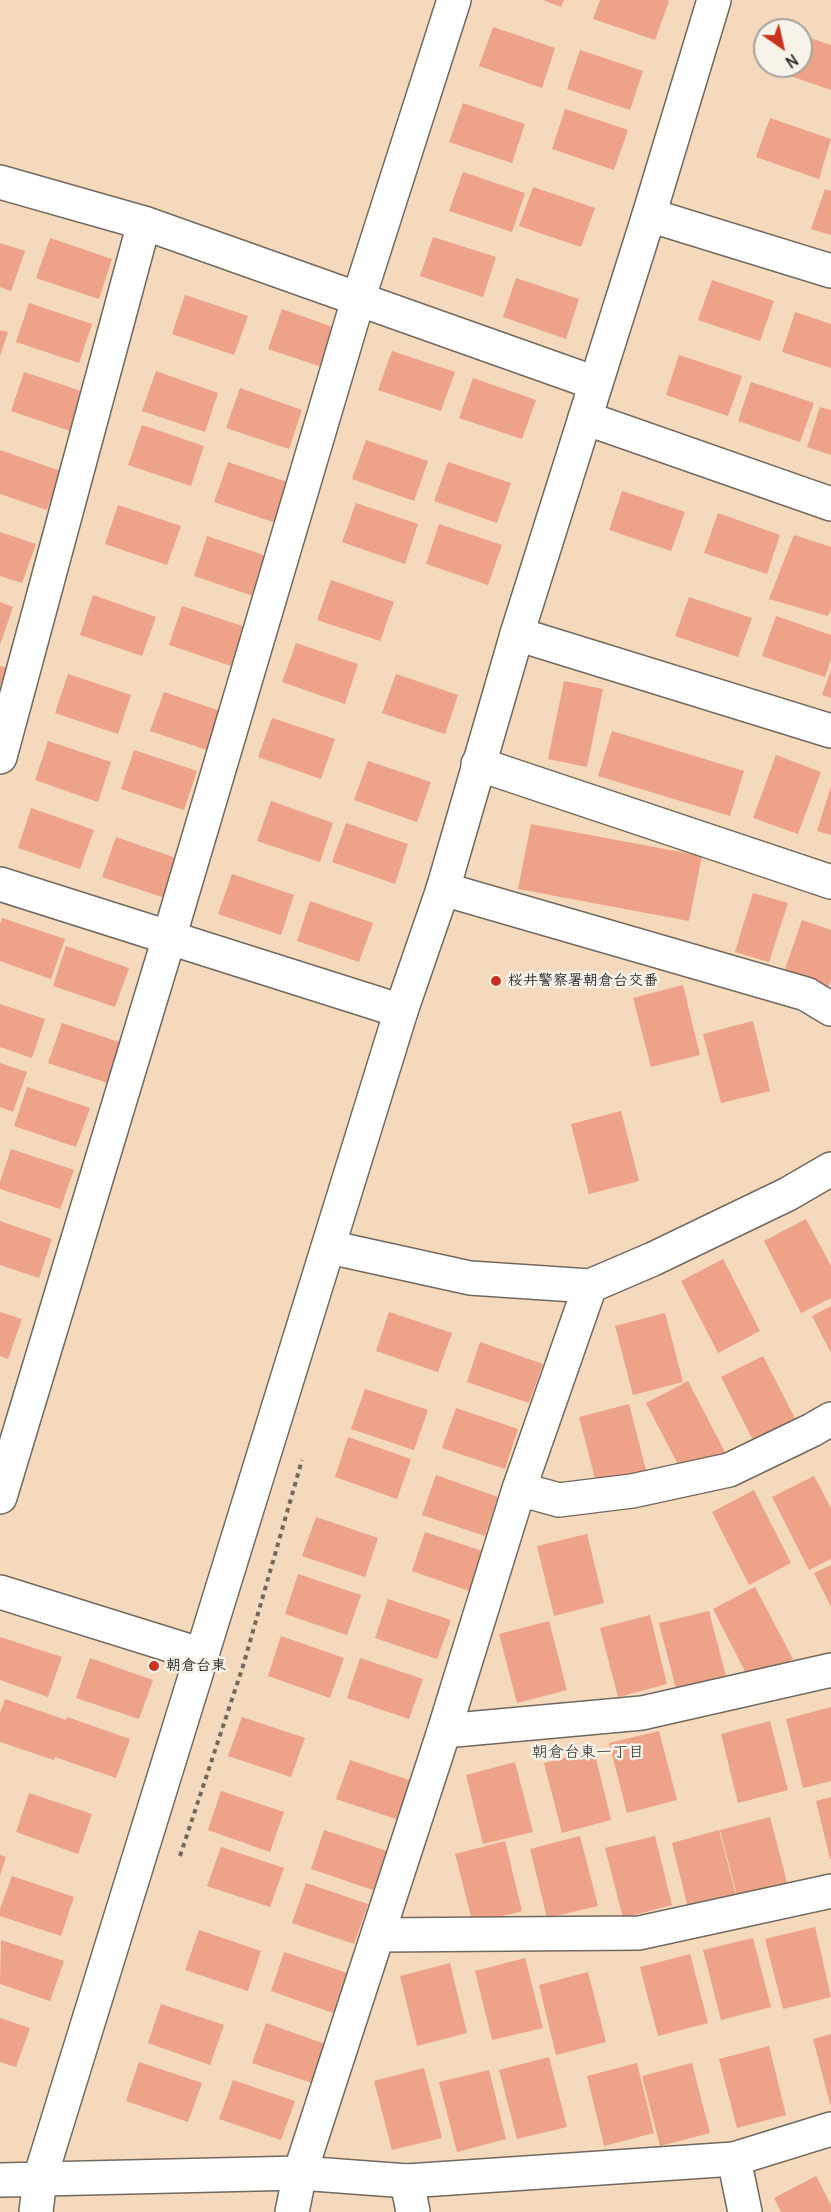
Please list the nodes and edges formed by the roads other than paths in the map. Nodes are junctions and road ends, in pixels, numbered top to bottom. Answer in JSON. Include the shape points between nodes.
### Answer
{"nodes":[{"id":1,"x":454,"y":0,"type":"edge"},
{"id":2,"x":714,"y":0,"type":"edge"},
{"id":3,"x":0,"y":182,"type":"edge"},
{"id":4,"x":649,"y":215,"type":"junction"},
{"id":5,"x":144,"y":223,"type":"junction"},
{"id":6,"x":831,"y":271,"type":"edge"},
{"id":7,"x":358,"y":300,"type":"junction"},
{"id":8,"x":595,"y":383,"type":"junction"},
{"id":9,"x":585,"y":418,"type":"junction"},
{"id":10,"x":831,"y":504,"type":"edge"},
{"id":11,"x":517,"y":634,"type":"junction"},
{"id":12,"x":831,"y":731,"type":"edge"},
{"id":13,"x":0,"y":757,"type":"edge"},
{"id":14,"x":478,"y":764,"type":"junction"},
{"id":15,"x":831,"y":882,"type":"edge"},
{"id":16,"x":0,"y":884,"type":"edge"},
{"id":17,"x":443,"y":888,"type":"junction"},
{"id":18,"x":169,"y":938,"type":"junction"},
{"id":19,"x":831,"y":1009,"type":"edge"},
{"id":20,"x":401,"y":1011,"type":"junction"},
{"id":21,"x":831,"y":1169,"type":"edge"},
{"id":22,"x":329,"y":1247,"type":"junction"},
{"id":23,"x":590,"y":1286,"type":"junction"},
{"id":24,"x":831,"y":1419,"type":"edge"},
{"id":25,"x":519,"y":1489,"type":"junction"},
{"id":26,"x":0,"y":1497,"type":"edge"},
{"id":27,"x":0,"y":1592,"type":"edge"},
{"id":28,"x":202,"y":1655,"type":"junction"},
{"id":29,"x":830,"y":1673,"type":"edge"},
{"id":30,"x":444,"y":1731,"type":"junction"},
{"id":31,"x":831,"y":1890,"type":"edge"},
{"id":32,"x":378,"y":1935,"type":"junction"},
{"id":33,"x":831,"y":2129,"type":"edge"},
{"id":34,"x":734,"y":2159,"type":"junction"},
{"id":35,"x":300,"y":2173,"type":"junction"},
{"id":36,"x":40,"y":2178,"type":"junction"},
{"id":37,"x":0,"y":2180,"type":"edge"},
{"id":38,"x":410,"y":2196,"type":"edge"},
{"id":39,"x":36,"y":2212,"type":"edge"},
{"id":40,"x":292,"y":2212,"type":"edge"},
{"id":41,"x":745,"y":2212,"type":"edge"}],
"edges":[{"from":1,"to":7,"type":"street"},
{"from":2,"to":4,"type":"street"},
{"from":3,"to":5,"type":"street"},
{"from":4,"to":6,"type":"street"},
{"from":4,"to":8,"type":"street"},
{"from":5,"to":7,"type":"street"},
{"from":5,"to":13,"type":"street"},
{"from":7,"to":8,"type":"street"},
{"from":7,"to":18,"type":"street"},
{"from":8,"to":9,"type":"street"},
{"from":9,"to":10,"type":"street"},
{"from":9,"to":11,"type":"street"},
{"from":11,"to":12,"type":"street"},
{"from":11,"to":14,"type":"street"},
{"from":14,"to":15,"type":"street"},
{"from":14,"to":17,"type":"street"},
{"from":16,"to":18,"type":"street"},
{"from":17,"to":19,"type":"street","via":[[806,994]]},
{"from":17,"to":20,"type":"street"},
{"from":18,"to":20,"type":"street"},
{"from":18,"to":26,"type":"street"},
{"from":20,"to":22,"type":"street"},
{"from":21,"to":23,"type":"street","via":[[788,1194]]},
{"from":22,"to":23,"type":"street","via":[[470,1278]]},
{"from":22,"to":28,"type":"street"},
{"from":23,"to":25,"type":"street"},
{"from":24,"to":25,"type":"street","via":[[729,1470],[632,1491],[559,1500]]},
{"from":25,"to":30,"type":"street"},
{"from":27,"to":28,"type":"street"},
{"from":28,"to":36,"type":"street"},
{"from":29,"to":30,"type":"street","via":[[642,1713]]},
{"from":30,"to":32,"type":"street"},
{"from":31,"to":32,"type":"street","via":[[639,1933]]},
{"from":32,"to":35,"type":"street"},
{"from":33,"to":34,"type":"street"},
{"from":34,"to":38,"type":"street"},
{"from":34,"to":41,"type":"street"},
{"from":35,"to":36,"type":"street"},
{"from":35,"to":38,"type":"street"},
{"from":35,"to":40,"type":"street"},
{"from":36,"to":37,"type":"street"},
{"from":36,"to":39,"type":"street"}]}
